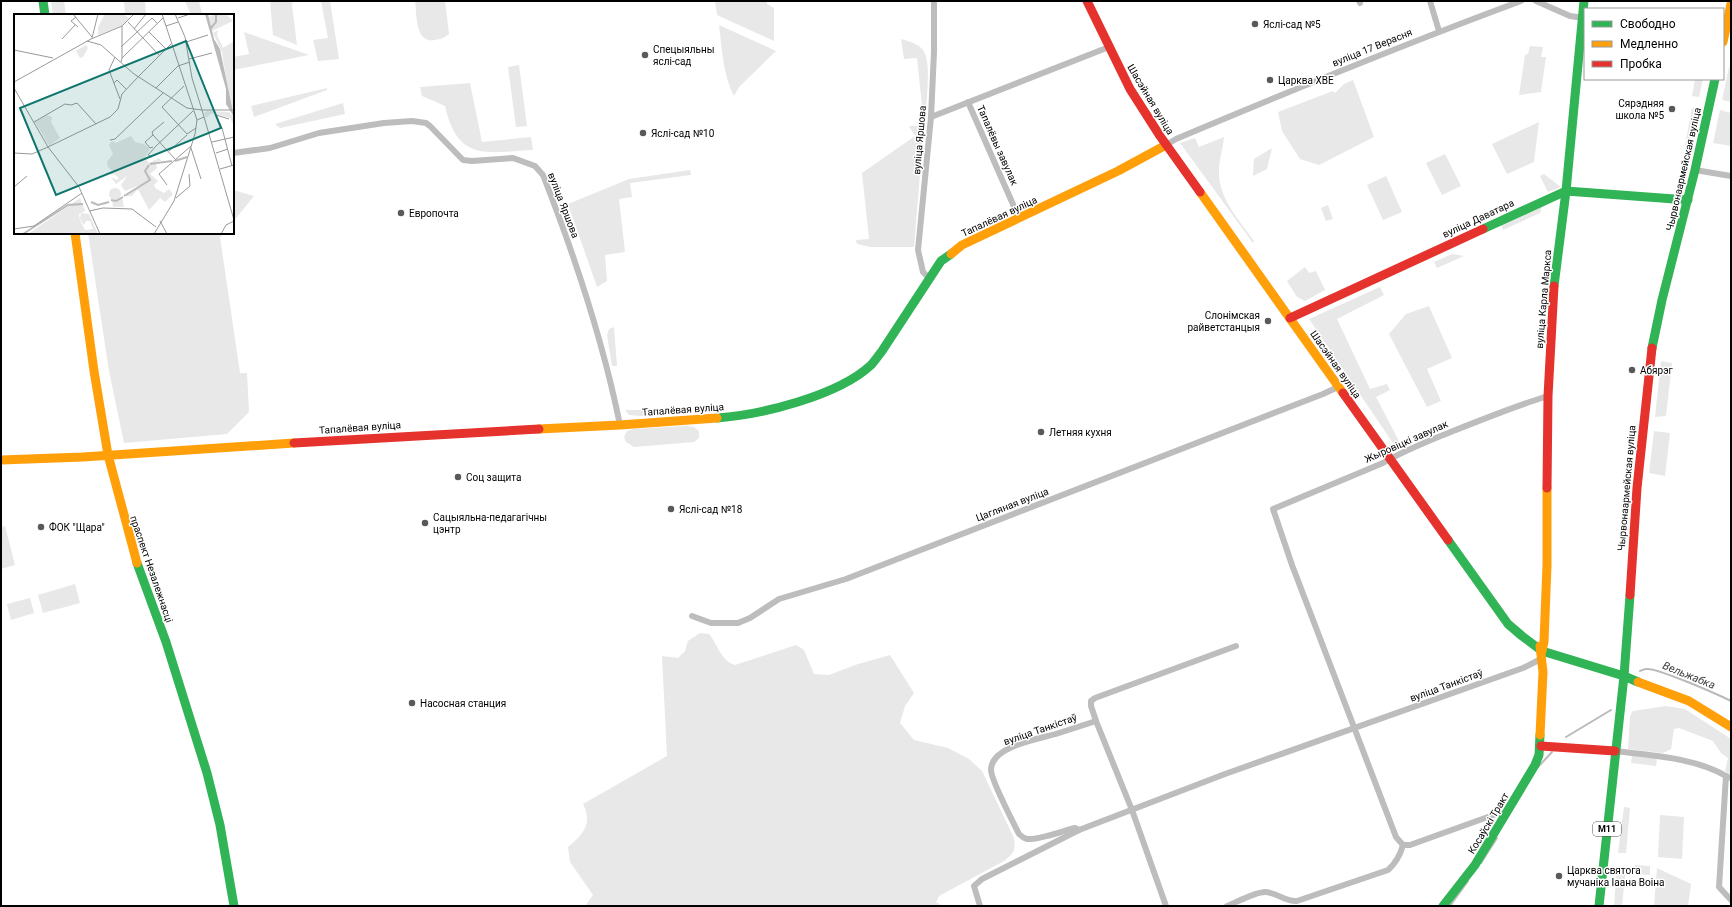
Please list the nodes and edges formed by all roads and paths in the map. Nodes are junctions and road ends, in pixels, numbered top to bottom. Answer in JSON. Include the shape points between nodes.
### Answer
{"nodes":[{"id":1,"x":43,"y":1,"type":"edge"},
{"id":2,"x":934,"y":1,"type":"edge"},
{"id":3,"x":1087,"y":1,"type":"edge"},
{"id":4,"x":1430,"y":1,"type":"edge"},
{"id":5,"x":1520,"y":1,"type":"edge"},
{"id":6,"x":1536,"y":1,"type":"edge"},
{"id":7,"x":1584,"y":1,"type":"edge"},
{"id":8,"x":1731,"y":8,"type":"edge"},
{"id":9,"x":45,"y":14,"type":"edge"},
{"id":10,"x":1584,"y":18,"type":"junction"},
{"id":11,"x":1439,"y":31,"type":"junction"},
{"id":12,"x":1724,"y":38,"type":"edge"},
{"id":13,"x":1108,"y":47,"type":"junction"},
{"id":14,"x":1715,"y":80,"type":"edge"},
{"id":15,"x":968,"y":102,"type":"junction"},
{"id":16,"x":931,"y":117,"type":"junction"},
{"id":17,"x":1166,"y":145,"type":"junction"},
{"id":18,"x":234,"y":153,"type":"edge"},
{"id":19,"x":1695,"y":170,"type":"junction"},
{"id":20,"x":1731,"y":176,"type":"edge"},
{"id":21,"x":1566,"y":190,"type":"junction"},
{"id":22,"x":1688,"y":200,"type":"junction"},
{"id":23,"x":1019,"y":218,"type":"junction"},
{"id":24,"x":75,"y":234,"type":"edge"},
{"id":25,"x":929,"y":278,"type":"junction"},
{"id":26,"x":1290,"y":318,"type":"junction"},
{"id":27,"x":1338,"y":387,"type":"junction"},
{"id":28,"x":1548,"y":396,"type":"junction"},
{"id":29,"x":620,"y":425,"type":"junction"},
{"id":30,"x":108,"y":455,"type":"junction"},
{"id":31,"x":1390,"y":459,"type":"junction"},
{"id":32,"x":1,"y":460,"type":"edge"},
{"id":33,"x":692,"y":616,"type":"dead end"},
{"id":34,"x":1236,"y":646,"type":"dead end"},
{"id":35,"x":1542,"y":654,"type":"junction"},
{"id":36,"x":1624,"y":676,"type":"junction"},
{"id":37,"x":1096,"y":721,"type":"junction"},
{"id":38,"x":1731,"y":727,"type":"edge"},
{"id":39,"x":1355,"y":729,"type":"junction"},
{"id":40,"x":1541,"y":746,"type":"junction"},
{"id":41,"x":1615,"y":751,"type":"junction"},
{"id":42,"x":1728,"y":777,"type":"edge"},
{"id":43,"x":1132,"y":810,"type":"junction"},
{"id":44,"x":1505,"y":815,"type":"junction"},
{"id":45,"x":1079,"y":830,"type":"junction"},
{"id":46,"x":1403,"y":845,"type":"junction"},
{"id":47,"x":1731,"y":900,"type":"edge"},
{"id":48,"x":234,"y":906,"type":"edge"},
{"id":49,"x":980,"y":906,"type":"edge"},
{"id":50,"x":1166,"y":906,"type":"edge"},
{"id":51,"x":1227,"y":906,"type":"edge"},
{"id":52,"x":1443,"y":906,"type":"edge"},
{"id":53,"x":1599,"y":906,"type":"edge"}],
"edges":[{"from":1,"to":9,"type":"main road"},
{"from":2,"to":16,"type":"street","name":"вуліца Яршова"},
{"from":3,"to":13,"type":"main road","name":"Шасэйная вуліца"},
{"from":4,"to":11,"type":"street"},
{"from":5,"to":11,"type":"street","name":"вуліца 17 Верасня"},
{"from":6,"to":10,"type":"street","via":[[1570,16]]},
{"from":7,"to":10,"type":"main road","name":"вуліца Карла Маркса"},
{"from":8,"to":12,"type":"main road"},
{"from":10,"to":21,"type":"main road","name":"вуліца Карла Маркса"},
{"from":11,"to":17,"type":"street","name":"вуліца 17 Верасня","via":[[1251,107]]},
{"from":13,"to":15,"type":"street"},
{"from":13,"to":17,"type":"main road","name":"Шасэйная вуліца","via":[[1130,89]]},
{"from":14,"to":19,"type":"main road","name":"Чырвонаармейская вуліца"},
{"from":15,"to":16,"type":"street"},
{"from":15,"to":23,"type":"street","name":"Тапалёвы завулак"},
{"from":16,"to":25,"type":"street","name":"вуліца Яршова","via":[[918,250],[923,272]]},
{"from":17,"to":23,"type":"main road","name":"Тапалёвая вуліца"},
{"from":17,"to":26,"type":"main road","name":"Шасэйная вуліца"},
{"from":18,"to":29,"type":"street","name":"вуліца Яршова","via":[[270,148],[319,132],[412,121],[430,126],[463,160],[513,158],[535,166],[543,175],[548,187],[587,299]]},
{"from":19,"to":20,"type":"street"},
{"from":19,"to":22,"type":"main road","name":"Чырвонаармейская вуліца"},
{"from":21,"to":22,"type":"main road","name":"вуліца Даватара"},
{"from":21,"to":26,"type":"main road","name":"вуліца Даватара"},
{"from":21,"to":28,"type":"main road","name":"вуліца Карла Маркса","via":[[1554,282]]},
{"from":22,"to":36,"type":"main road","name":"Чырвонаармейская вуліца","via":[[1662,300],[1651,355],[1637,488]]},
{"from":23,"to":25,"type":"main road","name":"Тапалёвая вуліца","via":[[962,245],[941,261]]},
{"from":24,"to":30,"type":"main road","name":"праспект Незалежнасці"},
{"from":25,"to":29,"type":"main road","name":"Тапалёвая вуліца","via":[[871,365],[843,384],[800,401],[751,414]]},
{"from":26,"to":27,"type":"main road","name":"Шасэйная вуліца"},
{"from":27,"to":31,"type":"main road","name":"Шасэйная вуліца"},
{"from":27,"to":33,"type":"street","name":"Цагляная вуліца","via":[[846,580],[779,599],[738,623],[711,623]]},
{"from":28,"to":31,"type":"street","name":"Жыровіцкі завулак","via":[[1508,409]]},
{"from":28,"to":35,"type":"main road","name":"вуліца Карла Маркса","via":[[1546,600]]},
{"from":29,"to":30,"type":"main road","name":"Тапалёвая вуліца","via":[[461,432]]},
{"from":30,"to":32,"type":"main road","name":"Тапалёвая вуліца"},
{"from":30,"to":48,"type":"main road","name":"праспект Незалежнасці","via":[[134,554],[166,642],[207,772],[220,825]]},
{"from":31,"to":35,"type":"main road","name":"Шасэйная вуліца","via":[[1508,624]]},
{"from":31,"to":39,"type":"street","name":"Жыровіцкі завулак","via":[[1273,509]]},
{"from":34,"to":37,"type":"street","via":[[1095,698],[1090,706]]},
{"from":35,"to":36,"type":"main road","name":"Шасэйная вуліца"},
{"from":35,"to":39,"type":"street","name":"вуліца Танкістаў","via":[[1523,668]]},
{"from":35,"to":40,"type":"main road","name":"Косаўскі Тракт"},
{"from":36,"to":38,"type":"main road","name":"Шасэйная вуліца","via":[[1689,701]]},
{"from":36,"to":41,"type":"main road","name":"Чырвонаармейская вуліца","number":"М11"},
{"from":37,"to":43,"type":"street"},
{"from":37,"to":45,"type":"street","name":"вуліца Танкістаў","via":[[1016,745],[994,758],[991,768],[992,778],[1023,838],[1036,838],[1075,828]]},
{"from":39,"to":43,"type":"street","name":"вуліца Танкістаў","via":[[1225,774]]},
{"from":39,"to":46,"type":"street","via":[[1396,837]]},
{"from":40,"to":41,"type":"main road"},
{"from":40,"to":44,"type":"main road","name":"Косаўскі Тракт","via":[[1535,765]]},
{"from":41,"to":42,"type":"street","via":[[1694,762]]},
{"from":41,"to":53,"type":"main road","name":"Чырвонаармейская вуліца","number":"М11"},
{"from":42,"to":47,"type":"street","via":[[1719,887]]},
{"from":43,"to":45,"type":"street","name":"вуліца Танкістаў"},
{"from":43,"to":50,"type":"street"},
{"from":44,"to":46,"type":"street","via":[[1499,813],[1410,845]]},
{"from":44,"to":52,"type":"main road","name":"Косаўскі Тракт","via":[[1475,865]]},
{"from":45,"to":49,"type":"street","name":"вуліца Танкістаў","via":[[982,879],[974,886]]},
{"from":46,"to":51,"type":"street","via":[[1400,855],[1388,870],[1291,902],[1267,892]]}]}
